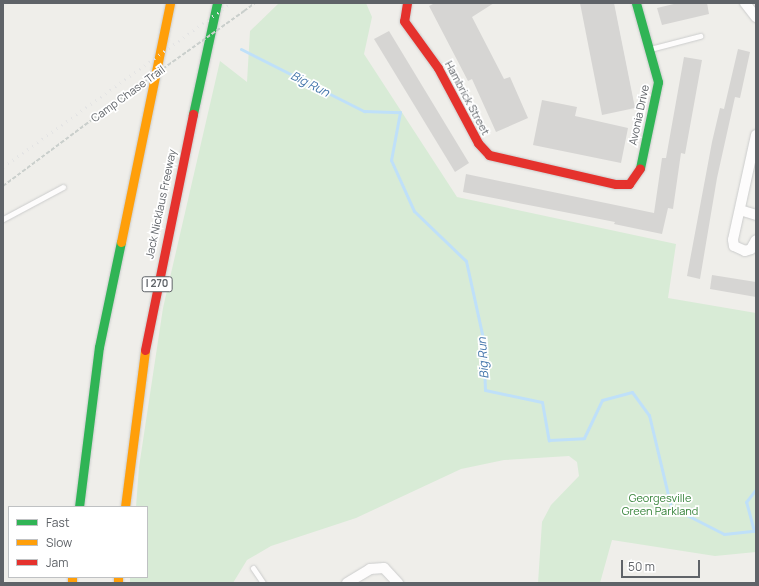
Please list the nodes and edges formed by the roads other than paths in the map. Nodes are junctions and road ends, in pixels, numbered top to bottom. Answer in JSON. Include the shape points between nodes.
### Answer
{"nodes":[{"id":1,"x":170,"y":3,"type":"edge"},
{"id":2,"x":217,"y":3,"type":"edge"},
{"id":3,"x":636,"y":3,"type":"edge"},
{"id":4,"x":746,"y":3,"type":"edge"},
{"id":5,"x":405,"y":7,"type":"edge"},
{"id":6,"x":756,"y":17,"type":"edge"},
{"id":7,"x":700,"y":36,"type":"dead end"},
{"id":8,"x":649,"y":49,"type":"junction"},
{"id":9,"x":756,"y":135,"type":"edge"},
{"id":10,"x":629,"y":184,"type":"joint"},
{"id":11,"x":63,"y":187,"type":"dead end"},
{"id":12,"x":740,"y":210,"type":"junction"},
{"id":13,"x":756,"y":215,"type":"edge"},
{"id":14,"x":3,"y":219,"type":"edge"},
{"id":15,"x":756,"y":240,"type":"edge"},
{"id":16,"x":79,"y":506,"type":"edge"},
{"id":17,"x":125,"y":506,"type":"edge"},
{"id":18,"x":253,"y":568,"type":"dead end"},
{"id":19,"x":263,"y":583,"type":"edge"},
{"id":20,"x":347,"y":583,"type":"edge"},
{"id":21,"x":398,"y":583,"type":"edge"}],
"edges":[{"from":1,"to":16,"type":"main road","via":[[111,277],[87,427]]},
{"from":2,"to":17,"type":"main road","name":"Jack Nicklaus Freeway","number":"I 270","via":[[159,271]]},
{"from":3,"to":8,"type":"main road","name":"Avonia Drive"},
{"from":4,"to":6,"type":"street"},
{"from":5,"to":10,"type":"main road","name":"Hambrick Street","via":[[404,21],[438,68],[478,143],[489,155],[616,184]]},
{"from":7,"to":8,"type":"lane"},
{"from":8,"to":10,"type":"main road","name":"Avonia Drive","via":[[658,82],[640,167]]},
{"from":9,"to":12,"type":"street"},
{"from":11,"to":14,"type":"lane"},
{"from":12,"to":13,"type":"street"},
{"from":12,"to":15,"type":"street","via":[[734,246],[745,251],[751,249]]},
{"from":18,"to":19,"type":"lane"},
{"from":20,"to":21,"type":"street","via":[[370,569],[384,568]]}]}
